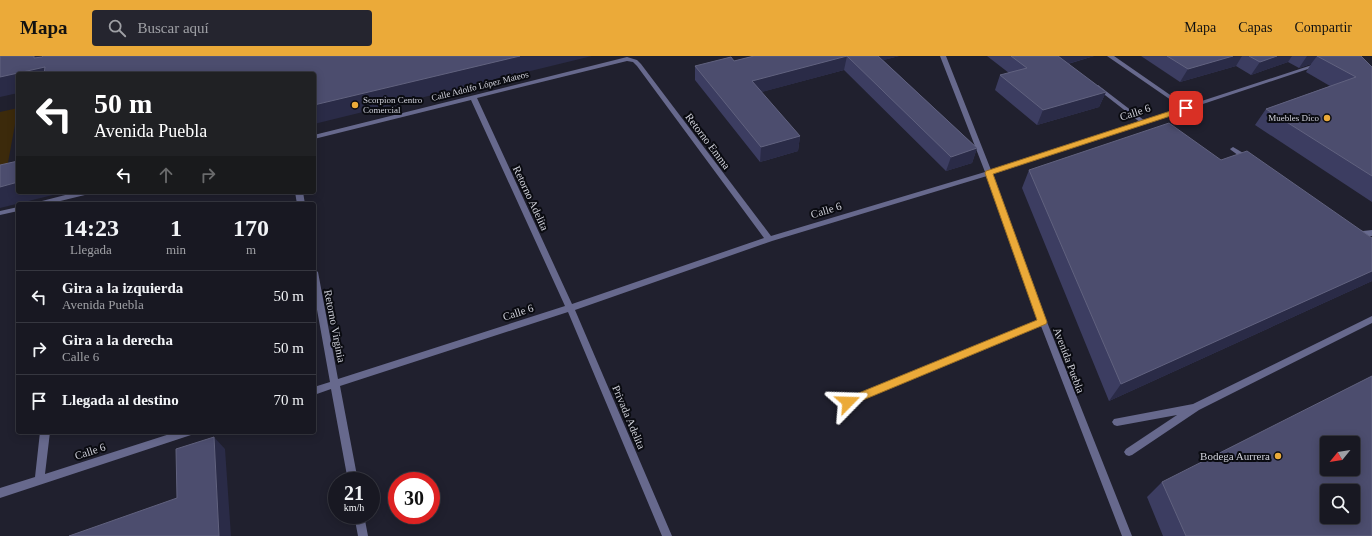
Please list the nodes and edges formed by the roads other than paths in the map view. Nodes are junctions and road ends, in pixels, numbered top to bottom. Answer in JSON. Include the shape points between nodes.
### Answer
{"nodes":[{"id":1,"x":942,"y":56,"type":"edge"},
{"id":2,"x":1110,"y":56,"type":"edge"},
{"id":3,"x":627,"y":59,"type":"joint"},
{"id":4,"x":1320,"y":61,"type":"dead end"},
{"id":5,"x":1090,"y":81,"type":"edge"},
{"id":6,"x":473,"y":97,"type":"junction"},
{"id":7,"x":1186,"y":108,"type":"junction"},
{"id":8,"x":1143,"y":122,"type":"junction"},
{"id":9,"x":316,"y":136,"type":"edge"},
{"id":10,"x":1233,"y":149,"type":"dead end"},
{"id":11,"x":1252,"y":162,"type":"edge"},
{"id":12,"x":989,"y":173,"type":"junction"},
{"id":13,"x":80,"y":194,"type":"edge"},
{"id":14,"x":76,"y":195,"type":"junction"},
{"id":15,"x":46,"y":202,"type":"edge"},
{"id":16,"x":75,"y":202,"type":"edge"},
{"id":17,"x":16,"y":209,"type":"edge"},
{"id":18,"x":0,"y":213,"type":"edge"},
{"id":19,"x":1346,"y":228,"type":"edge"},
{"id":20,"x":1372,"y":233,"type":"edge"},
{"id":21,"x":769,"y":240,"type":"junction"},
{"id":22,"x":316,"y":283,"type":"edge"},
{"id":23,"x":570,"y":308,"type":"junction"},
{"id":24,"x":1372,"y":319,"type":"edge"},
{"id":25,"x":1043,"y":322,"type":"junction"},
{"id":26,"x":335,"y":385,"type":"junction"},
{"id":27,"x":316,"y":391,"type":"edge"},
{"id":28,"x":848,"y":402,"type":"dead end"},
{"id":29,"x":1196,"y":407,"type":"junction"},
{"id":30,"x":1117,"y":422,"type":"dead end"},
{"id":31,"x":45,"y":434,"type":"edge"},
{"id":32,"x":182,"y":434,"type":"edge"},
{"id":33,"x":1129,"y":452,"type":"dead end"},
{"id":34,"x":351,"y":472,"type":"edge"},
{"id":35,"x":39,"y":480,"type":"junction"},
{"id":36,"x":0,"y":492,"type":"edge"},
{"id":37,"x":361,"y":524,"type":"edge"},
{"id":38,"x":363,"y":536,"type":"edge"},
{"id":39,"x":666,"y":536,"type":"edge"},
{"id":40,"x":1127,"y":536,"type":"edge"}],
"edges":[{"from":1,"to":12,"type":"street","name":"Avenida Puebla"},
{"from":2,"to":7,"type":"street"},
{"from":3,"to":6,"type":"street","name":"Calle Adolfo López Mateos"},
{"from":3,"to":21,"type":"street","name":"Retorno Emma","via":[[639,65]]},
{"from":4,"to":7,"type":"street","name":"Calle 6"},
{"from":5,"to":8,"type":"street"},
{"from":6,"to":9,"type":"street","name":"Calle Adolfo López Mateos"},
{"from":6,"to":23,"type":"street","name":"Retorno Adelita"},
{"from":7,"to":8,"type":"street","name":"Calle 6"},
{"from":8,"to":12,"type":"street","name":"Calle 6"},
{"from":10,"to":11,"type":"street"},
{"from":12,"to":21,"type":"street","name":"Calle 6"},
{"from":12,"to":25,"type":"street","name":"Avenida Puebla"},
{"from":13,"to":14,"type":"street"},
{"from":14,"to":15,"type":"street"},
{"from":14,"to":16,"type":"street"},
{"from":17,"to":18,"type":"street"},
{"from":19,"to":20,"type":"street","via":[[1363,234]]},
{"from":21,"to":23,"type":"street","name":"Calle 6"},
{"from":22,"to":26,"type":"street","name":"Retorno Virginia"},
{"from":23,"to":26,"type":"street","name":"Calle 6"},
{"from":23,"to":39,"type":"street","name":"Privada Adelita"},
{"from":24,"to":29,"type":"street"},
{"from":25,"to":28,"type":"street"},
{"from":25,"to":40,"type":"street","name":"Avenida Puebla"},
{"from":26,"to":27,"type":"street","name":"Calle 6"},
{"from":26,"to":34,"type":"street","name":"Retorno Virginia"},
{"from":29,"to":30,"type":"street"},
{"from":29,"to":33,"type":"street"},
{"from":31,"to":35,"type":"street"},
{"from":32,"to":35,"type":"street","name":"Calle 6"},
{"from":35,"to":36,"type":"street","name":"Calle 6"},
{"from":37,"to":38,"type":"street"}]}
